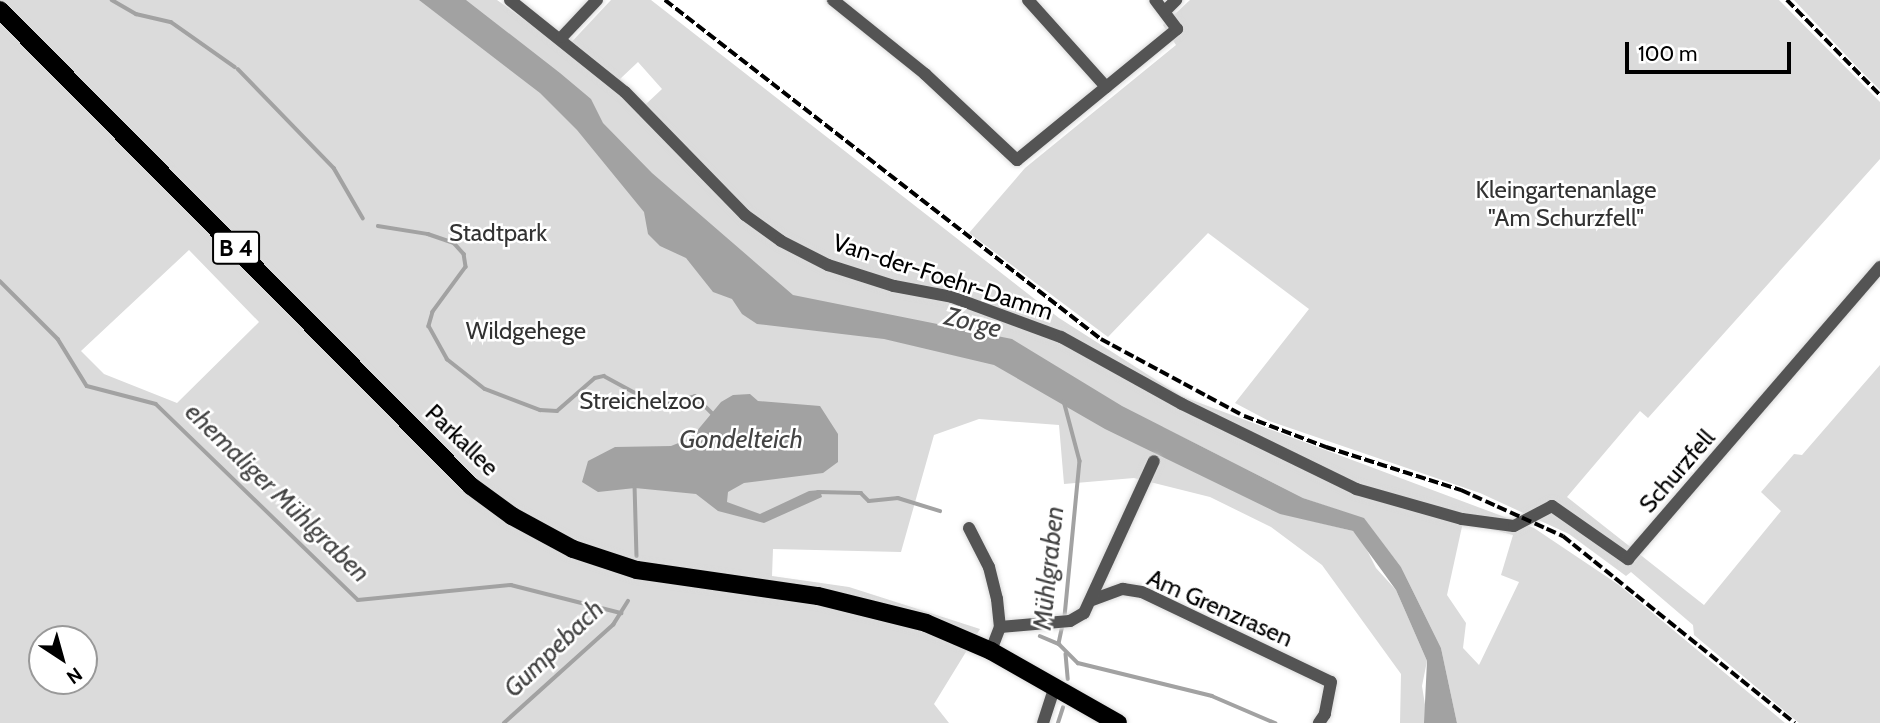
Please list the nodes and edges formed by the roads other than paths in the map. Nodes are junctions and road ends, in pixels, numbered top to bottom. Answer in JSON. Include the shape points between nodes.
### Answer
{"nodes":[{"id":1,"x":510,"y":0,"type":"edge"},
{"id":2,"x":597,"y":0,"type":"edge"},
{"id":3,"x":833,"y":0,"type":"edge"},
{"id":4,"x":1028,"y":0,"type":"edge"},
{"id":5,"x":1155,"y":0,"type":"edge"},
{"id":6,"x":1176,"y":0,"type":"edge"},
{"id":7,"x":0,"y":10,"type":"edge"},
{"id":8,"x":1165,"y":11,"type":"junction"},
{"id":9,"x":562,"y":37,"type":"junction"},
{"id":10,"x":1106,"y":87,"type":"junction"},
{"id":11,"x":1880,"y":267,"type":"edge"},
{"id":12,"x":1154,"y":461,"type":"dead end"},
{"id":13,"x":1462,"y":519,"type":"joint"},
{"id":14,"x":969,"y":528,"type":"dead end"},
{"id":15,"x":1092,"y":600,"type":"junction"},
{"id":16,"x":1007,"y":626,"type":"junction"},
{"id":17,"x":991,"y":651,"type":"junction"},
{"id":18,"x":1055,"y":685,"type":"junction"},
{"id":19,"x":1043,"y":723,"type":"edge"},
{"id":20,"x":1118,"y":723,"type":"edge"},
{"id":21,"x":1319,"y":723,"type":"edge"}],
"edges":[{"from":1,"to":9,"type":"street","name":"Van-der-Foehr-Damm"},
{"from":2,"to":9,"type":"street"},
{"from":3,"to":10,"type":"street","via":[[925,74],[1017,160]]},
{"from":4,"to":10,"type":"street"},
{"from":5,"to":8,"type":"street"},
{"from":6,"to":8,"type":"street"},
{"from":7,"to":17,"type":"main road","name":"Parkallee","number":"B 4","via":[[471,486],[512,516],[561,544],[637,570],[873,607],[926,623]]},
{"from":8,"to":10,"type":"street","via":[[1177,29]]},
{"from":9,"to":13,"type":"street","name":"Van-der-Foehr-Damm","via":[[625,92],[717,189],[781,241],[828,265],[952,298],[1061,337],[1182,404],[1356,489]]},
{"from":11,"to":13,"type":"street","name":"Schurzfell","via":[[1628,559],[1552,506],[1514,526]]},
{"from":12,"to":15,"type":"street"},
{"from":14,"to":16,"type":"street","via":[[989,567]]},
{"from":15,"to":16,"type":"street","name":"Am Grenzrasen","via":[[1084,613],[1064,622]]},
{"from":15,"to":21,"type":"street","name":"Am Grenzrasen","via":[[1123,589],[1142,592],[1331,682]]},
{"from":16,"to":17,"type":"street"},
{"from":17,"to":18,"type":"main road","number":"B 4"},
{"from":18,"to":19,"type":"street"},
{"from":18,"to":20,"type":"main road","number":"B 4"}]}
